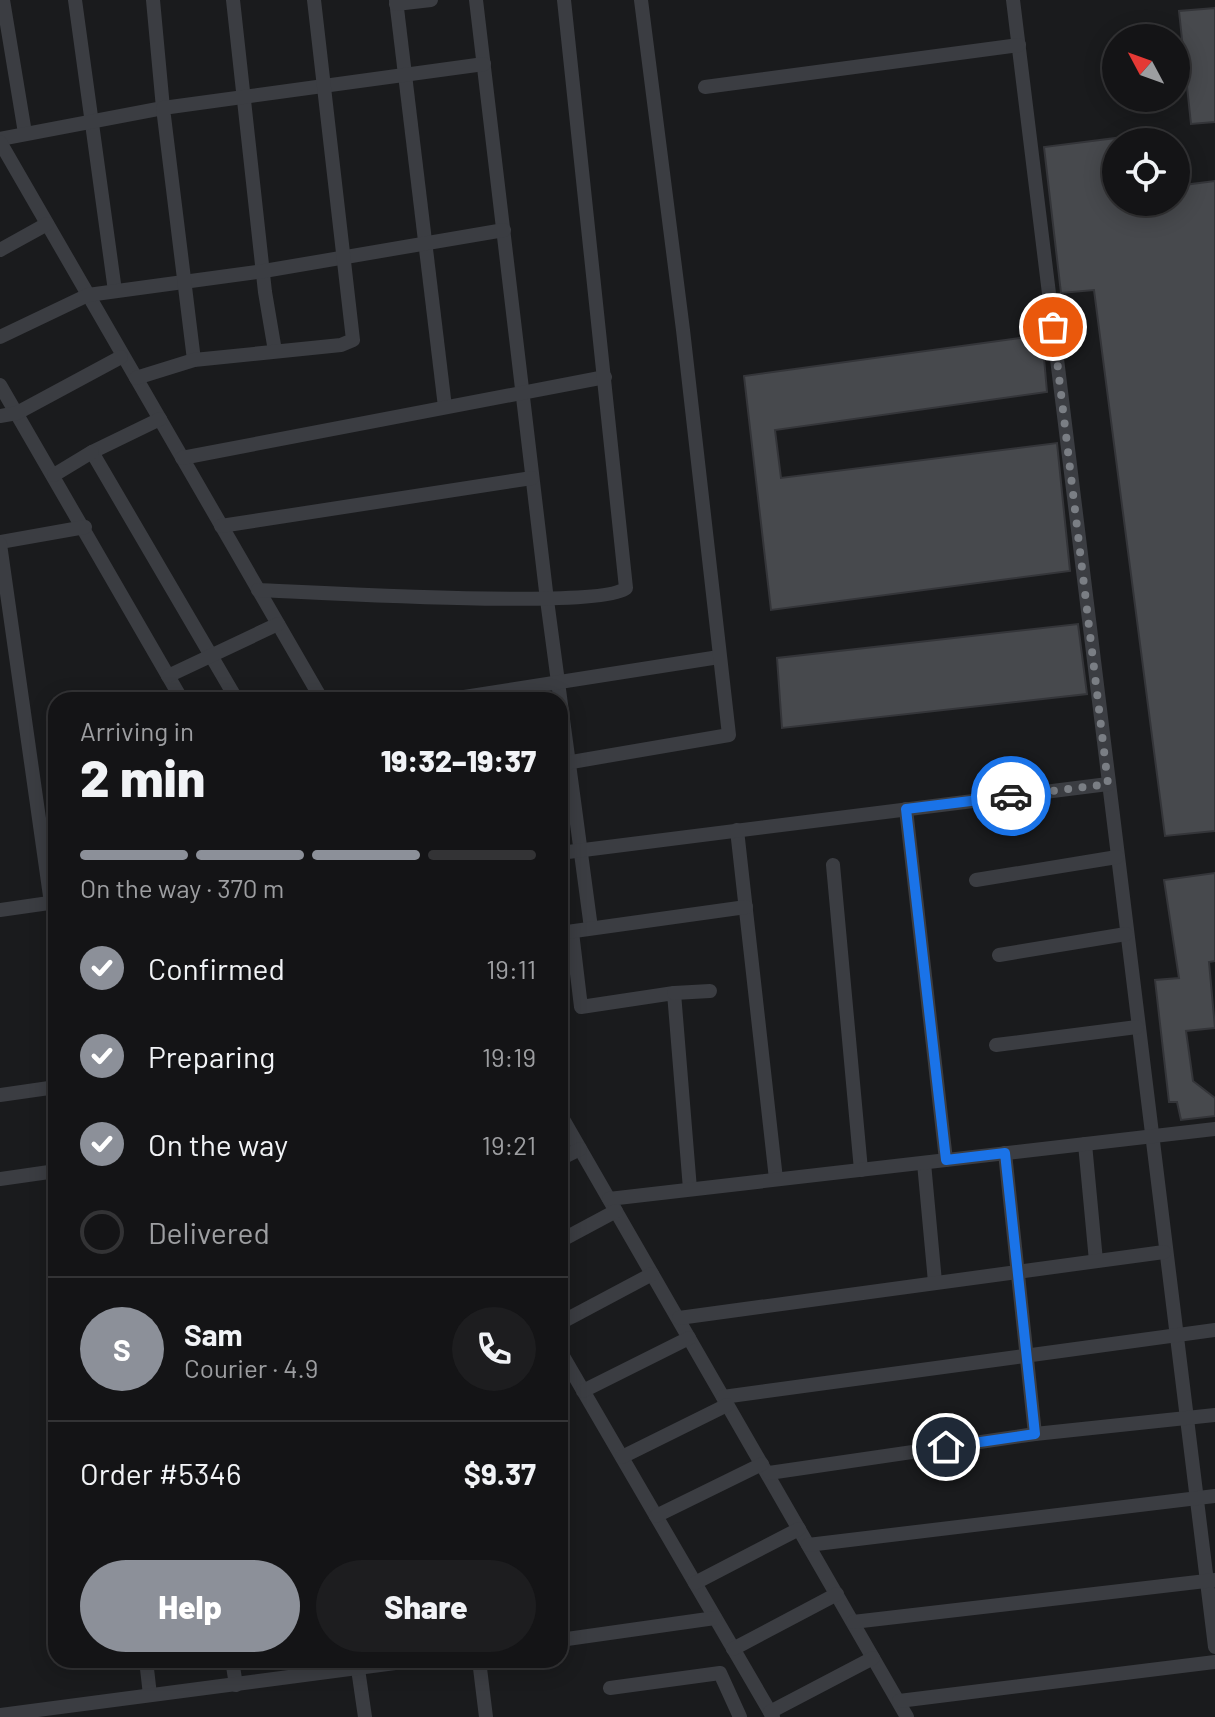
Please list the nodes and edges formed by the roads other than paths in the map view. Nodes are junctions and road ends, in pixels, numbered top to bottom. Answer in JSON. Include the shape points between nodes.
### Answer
{"nodes":[{"id":1,"x":3,"y":0,"type":"edge"},
{"id":2,"x":75,"y":0,"type":"edge"},
{"id":3,"x":153,"y":0,"type":"edge"},
{"id":4,"x":233,"y":0,"type":"edge"},
{"id":5,"x":314,"y":0,"type":"edge"},
{"id":6,"x":431,"y":0,"type":"edge"},
{"id":7,"x":476,"y":0,"type":"edge"},
{"id":8,"x":564,"y":0,"type":"edge"},
{"id":9,"x":641,"y":0,"type":"edge"},
{"id":10,"x":1013,"y":0,"type":"edge"},
{"id":11,"x":396,"y":2,"type":"edge"},
{"id":12,"x":1019,"y":45,"type":"junction"},
{"id":13,"x":484,"y":64,"type":"junction"},
{"id":14,"x":403,"y":75,"type":"junction"},
{"id":15,"x":324,"y":86,"type":"junction"},
{"id":16,"x":705,"y":87,"type":"dead end"},
{"id":17,"x":243,"y":97,"type":"junction"},
{"id":18,"x":163,"y":108,"type":"junction"},
{"id":19,"x":91,"y":121,"type":"junction"},
{"id":20,"x":25,"y":133,"type":"junction"},
{"id":21,"x":0,"y":141,"type":"edge"},
{"id":22,"x":6,"y":168,"type":"edge"},
{"id":23,"x":47,"y":224,"type":"junction"},
{"id":24,"x":504,"y":230,"type":"junction"},
{"id":25,"x":423,"y":241,"type":"junction"},
{"id":26,"x":0,"y":250,"type":"edge"},
{"id":27,"x":345,"y":256,"type":"junction"},
{"id":28,"x":264,"y":271,"type":"junction"},
{"id":29,"x":184,"y":282,"type":"junction"},
{"id":30,"x":115,"y":291,"type":"junction"},
{"id":31,"x":88,"y":295,"type":"junction"},
{"id":32,"x":0,"y":337,"type":"edge"},
{"id":33,"x":275,"y":351,"type":"junction"},
{"id":34,"x":121,"y":357,"type":"junction"},
{"id":35,"x":194,"y":360,"type":"junction"},
{"id":36,"x":605,"y":377,"type":"junction"},
{"id":37,"x":136,"y":378,"type":"junction"},
{"id":38,"x":0,"y":385,"type":"edge"},
{"id":39,"x":522,"y":392,"type":"junction"},
{"id":40,"x":445,"y":407,"type":"junction"},
{"id":41,"x":17,"y":413,"type":"junction"},
{"id":42,"x":0,"y":416,"type":"edge"},
{"id":43,"x":160,"y":419,"type":"junction"},
{"id":44,"x":92,"y":452,"type":"junction"},
{"id":45,"x":182,"y":458,"type":"junction"},
{"id":46,"x":54,"y":475,"type":"junction"},
{"id":47,"x":532,"y":478,"type":"junction"},
{"id":48,"x":221,"y":526,"type":"junction"},
{"id":49,"x":85,"y":527,"type":"junction"},
{"id":50,"x":0,"y":543,"type":"edge"},
{"id":51,"x":258,"y":590,"type":"junction"},
{"id":52,"x":547,"y":600,"type":"junction"},
{"id":53,"x":278,"y":624,"type":"junction"},
{"id":54,"x":211,"y":656,"type":"junction"},
{"id":55,"x":719,"y":657,"type":"junction"},
{"id":56,"x":168,"y":676,"type":"junction"},
{"id":57,"x":559,"y":682,"type":"junction"},
{"id":58,"x":177,"y":692,"type":"edge"},
{"id":59,"x":232,"y":692,"type":"edge"},
{"id":60,"x":317,"y":692,"type":"edge"},
{"id":61,"x":496,"y":692,"type":"edge"},
{"id":62,"x":560,"y":692,"type":"edge"},
{"id":63,"x":568,"y":762,"type":"edge"},
{"id":64,"x":568,"y":780,"type":"edge"},
{"id":65,"x":1108,"y":784,"type":"junction"},
{"id":66,"x":906,"y":809,"type":"junction"},
{"id":67,"x":737,"y":830,"type":"junction"},
{"id":68,"x":580,"y":850,"type":"junction"},
{"id":69,"x":568,"y":852,"type":"edge"},
{"id":70,"x":1117,"y":857,"type":"junction"},
{"id":71,"x":48,"y":862,"type":"edge"},
{"id":72,"x":833,"y":865,"type":"dead end"},
{"id":73,"x":976,"y":880,"type":"dead end"},
{"id":74,"x":48,"y":903,"type":"edge"},
{"id":75,"x":746,"y":907,"type":"junction"},
{"id":76,"x":0,"y":910,"type":"edge"},
{"id":77,"x":591,"y":928,"type":"junction"},
{"id":78,"x":568,"y":932,"type":"edge"},
{"id":79,"x":1126,"y":934,"type":"junction"},
{"id":80,"x":568,"y":942,"type":"edge"},
{"id":81,"x":999,"y":955,"type":"dead end"},
{"id":82,"x":710,"y":991,"type":"dead end"},
{"id":83,"x":674,"y":993,"type":"junction"},
{"id":84,"x":1137,"y":1027,"type":"junction"},
{"id":85,"x":996,"y":1045,"type":"dead end"},
{"id":86,"x":48,"y":1088,"type":"edge"},
{"id":87,"x":0,"y":1095,"type":"edge"},
{"id":88,"x":568,"y":1128,"type":"edge"},
{"id":89,"x":1215,"y":1129,"type":"edge"},
{"id":90,"x":1150,"y":1136,"type":"junction"},
{"id":91,"x":1085,"y":1144,"type":"junction"},
{"id":92,"x":580,"y":1149,"type":"junction"},
{"id":93,"x":1005,"y":1153,"type":"junction"},
{"id":94,"x":568,"y":1155,"type":"edge"},
{"id":95,"x":946,"y":1160,"type":"junction"},
{"id":96,"x":924,"y":1163,"type":"junction"},
{"id":97,"x":861,"y":1170,"type":"junction"},
{"id":98,"x":48,"y":1172,"type":"edge"},
{"id":99,"x":0,"y":1179,"type":"edge"},
{"id":100,"x":776,"y":1179,"type":"junction"},
{"id":101,"x":690,"y":1189,"type":"junction"},
{"id":102,"x":613,"y":1205,"type":"junction"},
{"id":103,"x":568,"y":1236,"type":"edge"},
{"id":104,"x":1164,"y":1252,"type":"junction"},
{"id":105,"x":1096,"y":1261,"type":"junction"},
{"id":106,"x":1019,"y":1272,"type":"junction"},
{"id":107,"x":652,"y":1274,"type":"junction"},
{"id":108,"x":935,"y":1282,"type":"junction"},
{"id":109,"x":679,"y":1318,"type":"junction"},
{"id":110,"x":568,"y":1319,"type":"edge"},
{"id":111,"x":1215,"y":1330,"type":"edge"},
{"id":112,"x":1175,"y":1335,"type":"junction"},
{"id":113,"x":689,"y":1338,"type":"junction"},
{"id":114,"x":1027,"y":1353,"type":"junction"},
{"id":115,"x":568,"y":1365,"type":"edge"},
{"id":116,"x":583,"y":1391,"type":"junction"},
{"id":117,"x":725,"y":1401,"type":"junction"},
{"id":118,"x":1215,"y":1415,"type":"edge"},
{"id":119,"x":1186,"y":1419,"type":"junction"},
{"id":120,"x":1035,"y":1434,"type":"junction"},
{"id":121,"x":622,"y":1457,"type":"junction"},
{"id":122,"x":765,"y":1469,"type":"junction"},
{"id":123,"x":1215,"y":1496,"type":"edge"},
{"id":124,"x":1196,"y":1499,"type":"junction"},
{"id":125,"x":656,"y":1516,"type":"junction"},
{"id":126,"x":799,"y":1529,"type":"junction"},
{"id":127,"x":808,"y":1545,"type":"junction"},
{"id":128,"x":1211,"y":1580,"type":"edge"},
{"id":129,"x":695,"y":1583,"type":"junction"},
{"id":130,"x":837,"y":1594,"type":"junction"},
{"id":131,"x":715,"y":1618,"type":"junction"},
{"id":132,"x":853,"y":1622,"type":"junction"},
{"id":133,"x":568,"y":1639,"type":"edge"},
{"id":134,"x":1215,"y":1647,"type":"edge"},
{"id":135,"x":733,"y":1649,"type":"junction"},
{"id":136,"x":873,"y":1658,"type":"junction"},
{"id":137,"x":1215,"y":1662,"type":"edge"},
{"id":138,"x":147,"y":1668,"type":"edge"},
{"id":139,"x":233,"y":1668,"type":"edge"},
{"id":140,"x":334,"y":1668,"type":"edge"},
{"id":141,"x":358,"y":1668,"type":"edge"},
{"id":142,"x":480,"y":1668,"type":"edge"},
{"id":143,"x":236,"y":1685,"type":"junction"},
{"id":144,"x":610,"y":1688,"type":"dead end"},
{"id":145,"x":150,"y":1695,"type":"junction"},
{"id":146,"x":899,"y":1701,"type":"junction"},
{"id":147,"x":73,"y":1711,"type":"edge"},
{"id":148,"x":771,"y":1714,"type":"edge"},
{"id":149,"x":0,"y":1715,"type":"edge"},
{"id":150,"x":365,"y":1717,"type":"edge"},
{"id":151,"x":486,"y":1717,"type":"edge"},
{"id":152,"x":740,"y":1717,"type":"edge"},
{"id":153,"x":907,"y":1717,"type":"edge"}],
"edges":[{"from":1,"to":20,"type":"street"},
{"from":2,"to":19,"type":"street"},
{"from":3,"to":18,"type":"street"},
{"from":4,"to":17,"type":"street"},
{"from":5,"to":15,"type":"street"},
{"from":6,"to":11,"type":"street"},
{"from":7,"to":13,"type":"street"},
{"from":8,"to":36,"type":"street"},
{"from":9,"to":55,"type":"street"},
{"from":10,"to":12,"type":"street"},
{"from":11,"to":14,"type":"street"},
{"from":12,"to":16,"type":"street"},
{"from":12,"to":65,"type":"street"},
{"from":13,"to":14,"type":"street"},
{"from":13,"to":24,"type":"street"},
{"from":14,"to":15,"type":"street"},
{"from":14,"to":25,"type":"street"},
{"from":15,"to":17,"type":"street"},
{"from":15,"to":27,"type":"street"},
{"from":17,"to":18,"type":"street"},
{"from":17,"to":28,"type":"street"},
{"from":18,"to":19,"type":"street"},
{"from":18,"to":29,"type":"street"},
{"from":19,"to":20,"type":"street"},
{"from":19,"to":30,"type":"street"},
{"from":20,"to":21,"type":"street"},
{"from":21,"to":22,"type":"street"},
{"from":22,"to":23,"type":"street"},
{"from":23,"to":26,"type":"street"},
{"from":23,"to":31,"type":"street"},
{"from":24,"to":25,"type":"street"},
{"from":24,"to":39,"type":"street"},
{"from":25,"to":27,"type":"street"},
{"from":25,"to":40,"type":"street"},
{"from":27,"to":28,"type":"street"},
{"from":27,"to":33,"type":"street","via":[[353,340]]},
{"from":28,"to":29,"type":"street"},
{"from":28,"to":33,"type":"street"},
{"from":29,"to":30,"type":"street"},
{"from":29,"to":35,"type":"street"},
{"from":30,"to":31,"type":"street"},
{"from":31,"to":32,"type":"street"},
{"from":31,"to":34,"type":"street"},
{"from":33,"to":35,"type":"street"},
{"from":34,"to":37,"type":"street"},
{"from":34,"to":41,"type":"street"},
{"from":35,"to":37,"type":"street"},
{"from":36,"to":39,"type":"street"},
{"from":36,"to":52,"type":"street","via":[[626,588],[610,595]]},
{"from":37,"to":43,"type":"street"},
{"from":38,"to":41,"type":"street"},
{"from":39,"to":40,"type":"street"},
{"from":39,"to":47,"type":"street"},
{"from":40,"to":45,"type":"street"},
{"from":41,"to":42,"type":"street"},
{"from":41,"to":46,"type":"street"},
{"from":43,"to":44,"type":"street"},
{"from":43,"to":45,"type":"street"},
{"from":44,"to":46,"type":"street"},
{"from":44,"to":54,"type":"street"},
{"from":45,"to":48,"type":"street"},
{"from":46,"to":49,"type":"street"},
{"from":47,"to":48,"type":"street"},
{"from":47,"to":52,"type":"street"},
{"from":48,"to":51,"type":"street"},
{"from":49,"to":50,"type":"street"},
{"from":49,"to":56,"type":"street"},
{"from":50,"to":71,"type":"street"},
{"from":51,"to":52,"type":"street"},
{"from":51,"to":53,"type":"street"},
{"from":52,"to":57,"type":"street"},
{"from":53,"to":54,"type":"street"},
{"from":53,"to":60,"type":"street"},
{"from":54,"to":56,"type":"street"},
{"from":54,"to":59,"type":"street"},
{"from":55,"to":57,"type":"street"},
{"from":55,"to":63,"type":"street","via":[[729,735]]},
{"from":56,"to":58,"type":"street"},
{"from":57,"to":61,"type":"street"},
{"from":57,"to":62,"type":"street"},
{"from":64,"to":68,"type":"street"},
{"from":65,"to":66,"type":"street"},
{"from":65,"to":70,"type":"street"},
{"from":66,"to":67,"type":"street"},
{"from":66,"to":95,"type":"street"},
{"from":67,"to":68,"type":"street"},
{"from":67,"to":75,"type":"street"},
{"from":68,"to":69,"type":"street"},
{"from":68,"to":77,"type":"street"},
{"from":70,"to":73,"type":"street"},
{"from":70,"to":79,"type":"street"},
{"from":72,"to":97,"type":"street"},
{"from":74,"to":76,"type":"street"},
{"from":75,"to":77,"type":"street"},
{"from":75,"to":100,"type":"street"},
{"from":77,"to":78,"type":"street"},
{"from":79,"to":81,"type":"street"},
{"from":79,"to":84,"type":"street"},
{"from":80,"to":83,"type":"street","via":[[581,1007]]},
{"from":82,"to":83,"type":"street"},
{"from":83,"to":101,"type":"street"},
{"from":84,"to":85,"type":"street"},
{"from":84,"to":90,"type":"street"},
{"from":86,"to":87,"type":"street"},
{"from":88,"to":92,"type":"street"},
{"from":89,"to":90,"type":"street"},
{"from":90,"to":91,"type":"street"},
{"from":90,"to":104,"type":"street"},
{"from":91,"to":93,"type":"street"},
{"from":91,"to":105,"type":"street"},
{"from":92,"to":94,"type":"street"},
{"from":92,"to":102,"type":"street"},
{"from":93,"to":95,"type":"street"},
{"from":93,"to":106,"type":"street"},
{"from":95,"to":96,"type":"street"},
{"from":96,"to":97,"type":"street"},
{"from":96,"to":108,"type":"street"},
{"from":97,"to":100,"type":"street"},
{"from":98,"to":99,"type":"street"},
{"from":100,"to":101,"type":"street"},
{"from":101,"to":102,"type":"street"},
{"from":102,"to":103,"type":"street"},
{"from":102,"to":107,"type":"street"},
{"from":104,"to":105,"type":"street"},
{"from":104,"to":112,"type":"street"},
{"from":105,"to":106,"type":"street"},
{"from":106,"to":108,"type":"street"},
{"from":106,"to":114,"type":"street"},
{"from":107,"to":109,"type":"street"},
{"from":107,"to":110,"type":"street"},
{"from":108,"to":109,"type":"street"},
{"from":109,"to":113,"type":"street"},
{"from":111,"to":112,"type":"street"},
{"from":112,"to":114,"type":"street"},
{"from":112,"to":119,"type":"street"},
{"from":113,"to":116,"type":"street"},
{"from":113,"to":117,"type":"street"},
{"from":114,"to":117,"type":"street"},
{"from":114,"to":120,"type":"street"},
{"from":115,"to":116,"type":"street"},
{"from":116,"to":121,"type":"street"},
{"from":117,"to":121,"type":"street"},
{"from":117,"to":122,"type":"street"},
{"from":118,"to":119,"type":"street"},
{"from":119,"to":120,"type":"street"},
{"from":119,"to":124,"type":"street"},
{"from":120,"to":122,"type":"street"},
{"from":121,"to":125,"type":"street"},
{"from":122,"to":125,"type":"street"},
{"from":122,"to":126,"type":"street"},
{"from":123,"to":124,"type":"street"},
{"from":124,"to":127,"type":"street"},
{"from":124,"to":128,"type":"street"},
{"from":125,"to":129,"type":"street"},
{"from":126,"to":127,"type":"street"},
{"from":126,"to":129,"type":"street"},
{"from":127,"to":130,"type":"street"},
{"from":128,"to":132,"type":"street"},
{"from":128,"to":134,"type":"street"},
{"from":129,"to":131,"type":"street"},
{"from":130,"to":132,"type":"street"},
{"from":130,"to":135,"type":"street"},
{"from":131,"to":133,"type":"street"},
{"from":131,"to":135,"type":"street"},
{"from":132,"to":136,"type":"street"},
{"from":135,"to":148,"type":"street"},
{"from":136,"to":146,"type":"street"},
{"from":136,"to":148,"type":"street"},
{"from":137,"to":146,"type":"street"},
{"from":138,"to":145,"type":"street"},
{"from":139,"to":143,"type":"street"},
{"from":140,"to":143,"type":"street"},
{"from":141,"to":150,"type":"street"},
{"from":142,"to":151,"type":"street"},
{"from":143,"to":145,"type":"street"},
{"from":144,"to":152,"type":"street","via":[[720,1673]]},
{"from":145,"to":147,"type":"street"},
{"from":146,"to":153,"type":"street"},
{"from":147,"to":149,"type":"street"}]}
